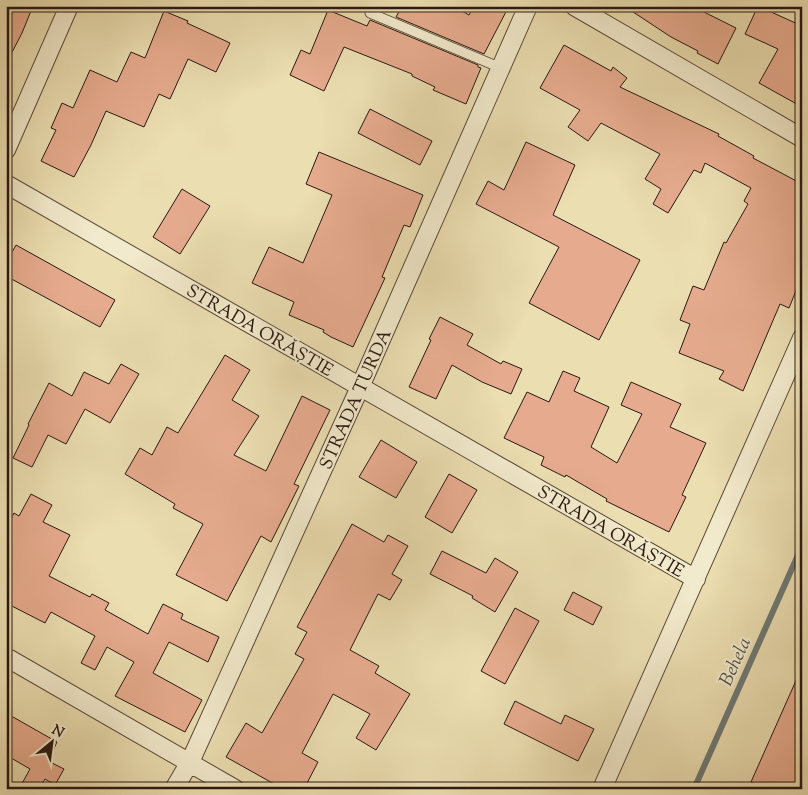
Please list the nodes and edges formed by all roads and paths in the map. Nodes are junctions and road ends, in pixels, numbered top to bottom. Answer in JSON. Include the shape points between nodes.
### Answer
{"nodes":[{"id":1,"x":69,"y":6,"type":"edge"},
{"id":2,"x":528,"y":6,"type":"edge"},
{"id":3,"x":574,"y":6,"type":"edge"},
{"id":4,"x":370,"y":13,"type":"dead end"},
{"id":5,"x":501,"y":68,"type":"junction"},
{"id":6,"x":802,"y":138,"type":"edge"},
{"id":7,"x":6,"y":150,"type":"edge"},
{"id":8,"x":6,"y":184,"type":"edge"},
{"id":9,"x":802,"y":338,"type":"edge"},
{"id":10,"x":360,"y":387,"type":"junction"},
{"id":11,"x":696,"y":579,"type":"junction"},
{"id":12,"x":6,"y":657,"type":"edge"},
{"id":13,"x":190,"y":762,"type":"junction"},
{"id":14,"x":174,"y":789,"type":"edge"},
{"id":15,"x":235,"y":789,"type":"edge"},
{"id":16,"x":602,"y":789,"type":"edge"}],
"edges":[{"from":1,"to":7,"type":"street"},
{"from":2,"to":5,"type":"street","name":"STRADA TURDA"},
{"from":3,"to":6,"type":"street"},
{"from":4,"to":5,"type":"lane"},
{"from":5,"to":10,"type":"street","name":"STRADA TURDA"},
{"from":8,"to":10,"type":"street","name":"STRADA ORĂȘTIE"},
{"from":9,"to":11,"type":"street"},
{"from":10,"to":11,"type":"street","name":"STRADA ORĂȘTIE"},
{"from":10,"to":13,"type":"street","name":"STRADA TURDA"},
{"from":11,"to":16,"type":"street"},
{"from":12,"to":13,"type":"street"},
{"from":13,"to":14,"type":"street","name":"STRADA TURDA"},
{"from":13,"to":15,"type":"street"}]}
